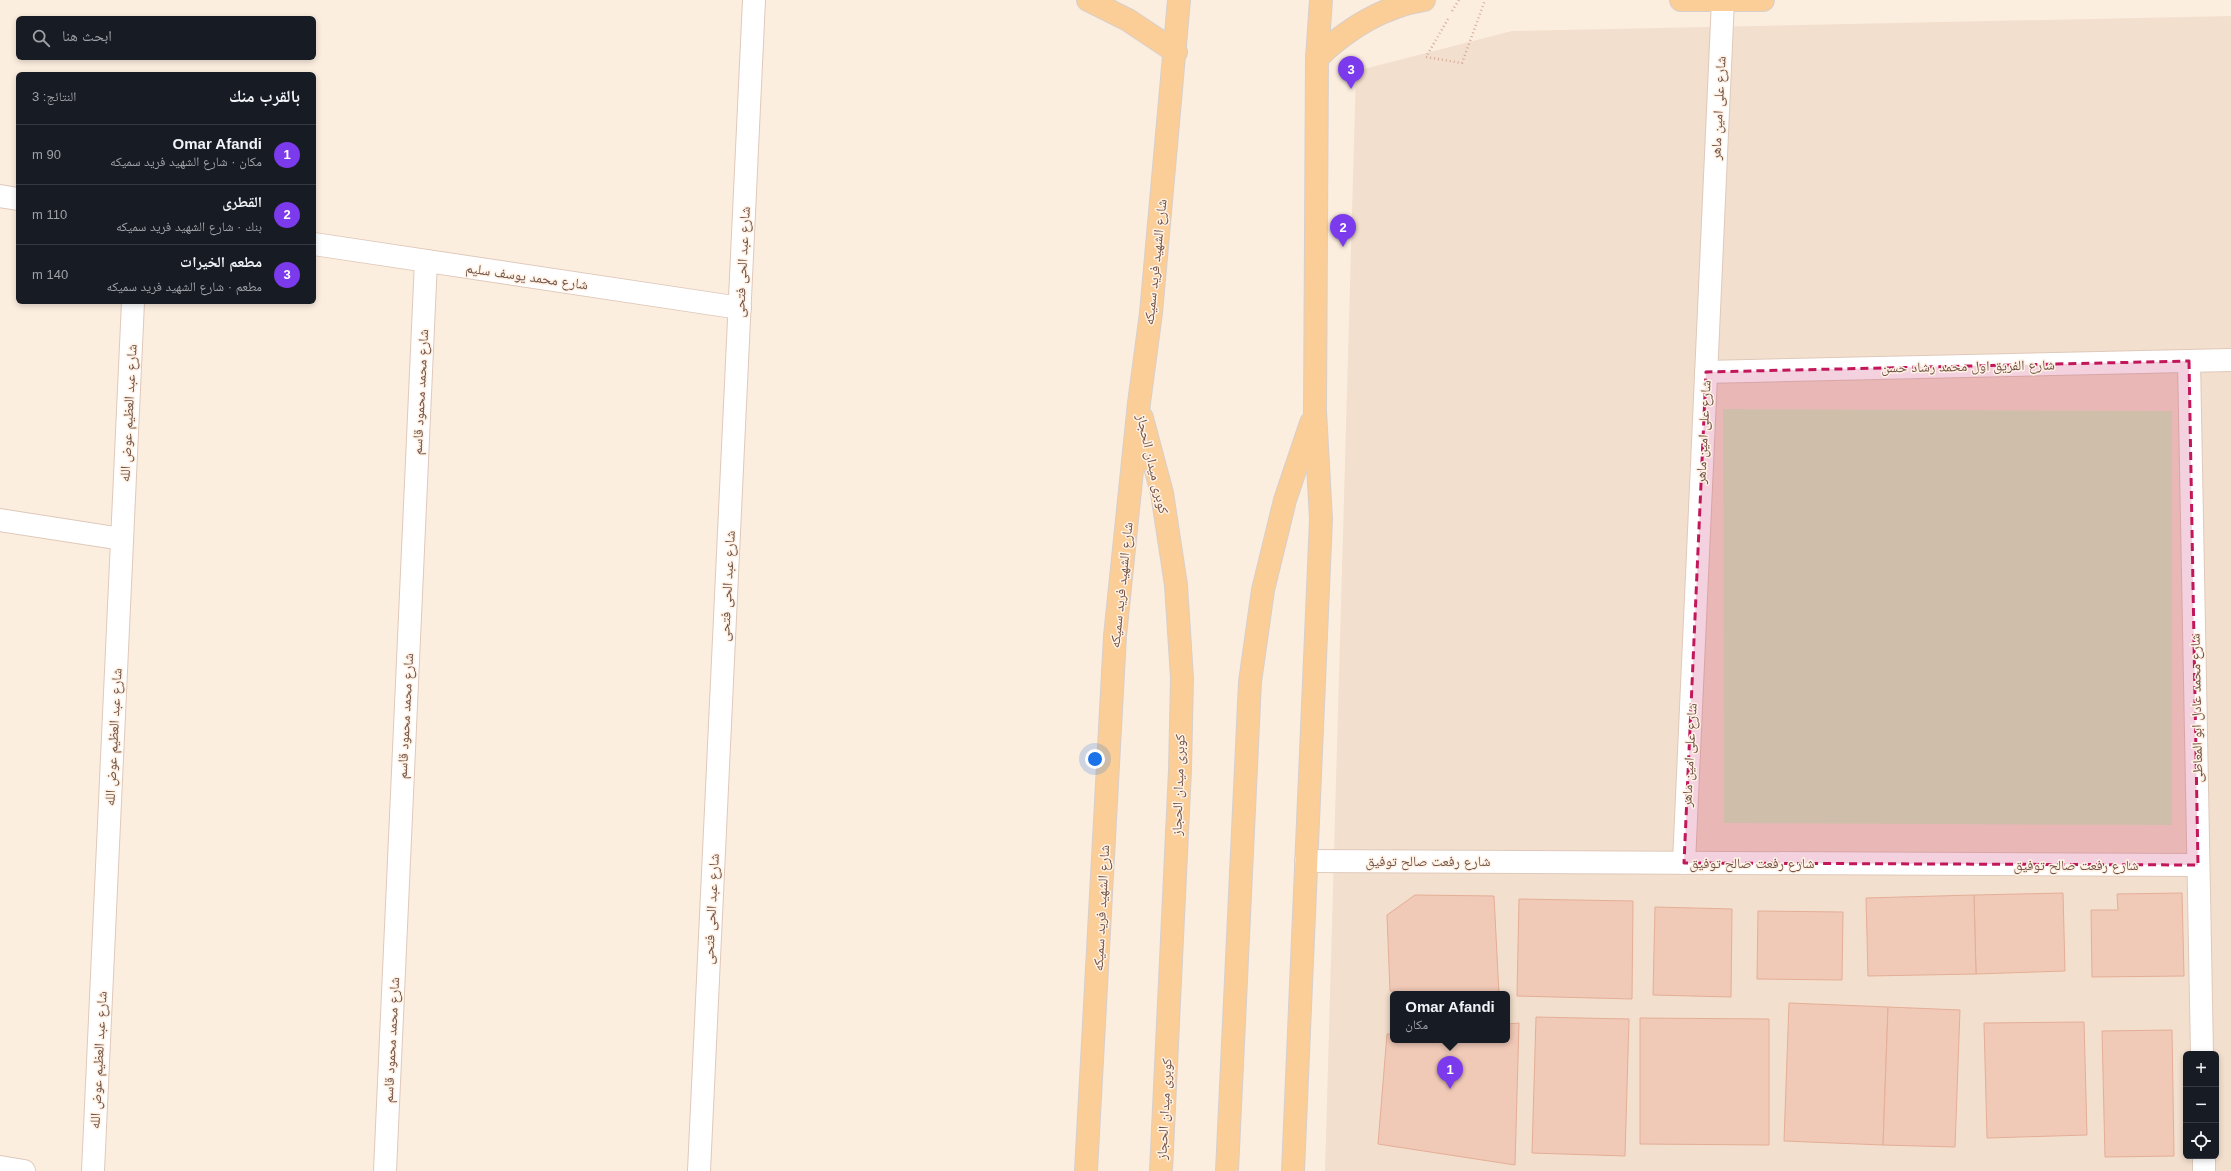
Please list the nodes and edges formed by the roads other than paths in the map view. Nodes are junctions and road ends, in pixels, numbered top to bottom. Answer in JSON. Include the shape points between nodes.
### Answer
{"nodes":[{"id":1,"x":754,"y":0,"type":"edge"},
{"id":2,"x":1088,"y":0,"type":"edge"},
{"id":3,"x":1179,"y":0,"type":"edge"},
{"id":4,"x":1321,"y":0,"type":"edge"},
{"id":5,"x":1424,"y":0,"type":"edge"},
{"id":6,"x":1681,"y":0,"type":"edge"},
{"id":7,"x":1723,"y":0,"type":"edge"},
{"id":8,"x":1763,"y":0,"type":"edge"},
{"id":9,"x":1176,"y":52,"type":"junction"},
{"id":10,"x":1317,"y":58,"type":"junction"},
{"id":11,"x":0,"y":196,"type":"edge"},
{"id":12,"x":16,"y":199,"type":"edge"},
{"id":13,"x":316,"y":244,"type":"edge"},
{"id":14,"x":426,"y":261,"type":"junction"},
{"id":15,"x":133,"y":304,"type":"edge"},
{"id":16,"x":740,"y":308,"type":"junction"},
{"id":17,"x":2231,"y":360,"type":"edge"},
{"id":18,"x":2189,"y":361,"type":"junction"},
{"id":19,"x":1706,"y":372,"type":"junction"},
{"id":20,"x":1139,"y":403,"type":"junction"},
{"id":21,"x":1315,"y":411,"type":"junction"},
{"id":22,"x":0,"y":520,"type":"edge"},
{"id":23,"x":122,"y":539,"type":"junction"},
{"id":24,"x":1306,"y":861,"type":"junction"},
{"id":25,"x":1684,"y":863,"type":"junction"},
{"id":26,"x":2198,"y":865,"type":"junction"},
{"id":27,"x":2202,"y":1051,"type":"edge"},
{"id":28,"x":2204,"y":1159,"type":"edge"},
{"id":29,"x":0,"y":1167,"type":"edge"},
{"id":30,"x":24,"y":1171,"type":"edge"},
{"id":31,"x":93,"y":1171,"type":"edge"},
{"id":32,"x":385,"y":1171,"type":"edge"},
{"id":33,"x":699,"y":1171,"type":"edge"},
{"id":34,"x":1086,"y":1171,"type":"edge"},
{"id":35,"x":1161,"y":1171,"type":"edge"},
{"id":36,"x":1227,"y":1171,"type":"edge"},
{"id":37,"x":1293,"y":1171,"type":"edge"},
{"id":38,"x":2204,"y":1171,"type":"edge"}],
"edges":[{"from":1,"to":16,"type":"street","name":"شارع عبد الحى فتحى"},
{"from":2,"to":9,"type":"main road","via":[[1128,20]]},
{"from":3,"to":9,"type":"main road","name":"شارع الشهيد فريد سميكه"},
{"from":4,"to":10,"type":"main road"},
{"from":5,"to":10,"type":"main road","via":[[1395,7],[1373,16],[1347,32]]},
{"from":6,"to":7,"type":"main road"},
{"from":7,"to":8,"type":"main road"},
{"from":7,"to":19,"type":"street","name":"شارع على امين ماهر"},
{"from":9,"to":20,"type":"main road","name":"شارع الشهيد فريد سميكه","via":[[1151,313]]},
{"from":10,"to":21,"type":"main road"},
{"from":11,"to":12,"type":"street"},
{"from":13,"to":14,"type":"street","name":"شارع محمد يوسف سليم"},
{"from":14,"to":16,"type":"street","name":"شارع محمد يوسف سليم"},
{"from":14,"to":32,"type":"street","name":"شارع محمد محمود قاسم"},
{"from":15,"to":23,"type":"street","name":"شارع عبد العظيم عوض الله"},
{"from":16,"to":33,"type":"street","name":"شارع عبد الحى فتحى"},
{"from":17,"to":18,"type":"street","name":"شارع الفريق اول محمد رشاد حسن"},
{"from":18,"to":19,"type":"street","name":"شارع الفريق اول محمد رشاد حسن"},
{"from":18,"to":26,"type":"street","name":"شارع محمد عادل ابو المعاطى"},
{"from":19,"to":25,"type":"street","name":"شارع على امين ماهر"},
{"from":20,"to":34,"type":"main road","name":"شارع الشهيد فريد سميكه","via":[[1115,636]]},
{"from":20,"to":35,"type":"main road","name":"كوبرى ميدان الحجاز","via":[[1162,493],[1176,585],[1182,678]]},
{"from":21,"to":24,"type":"main road","via":[[1321,519]]},
{"from":21,"to":36,"type":"main road","via":[[1285,500],[1263,590],[1250,682]]},
{"from":22,"to":23,"type":"street"},
{"from":23,"to":31,"type":"street","name":"شارع عبد العظيم عوض الله"},
{"from":24,"to":25,"type":"street","name":"شارع رفعت صالح توفيق"},
{"from":24,"to":37,"type":"main road"},
{"from":25,"to":26,"type":"street","name":"شارع رفعت صالح توفيق"},
{"from":26,"to":27,"type":"street","name":"شارع محمد عادل ابو المعاطى"},
{"from":28,"to":38,"type":"street"},
{"from":29,"to":30,"type":"street"}]}
